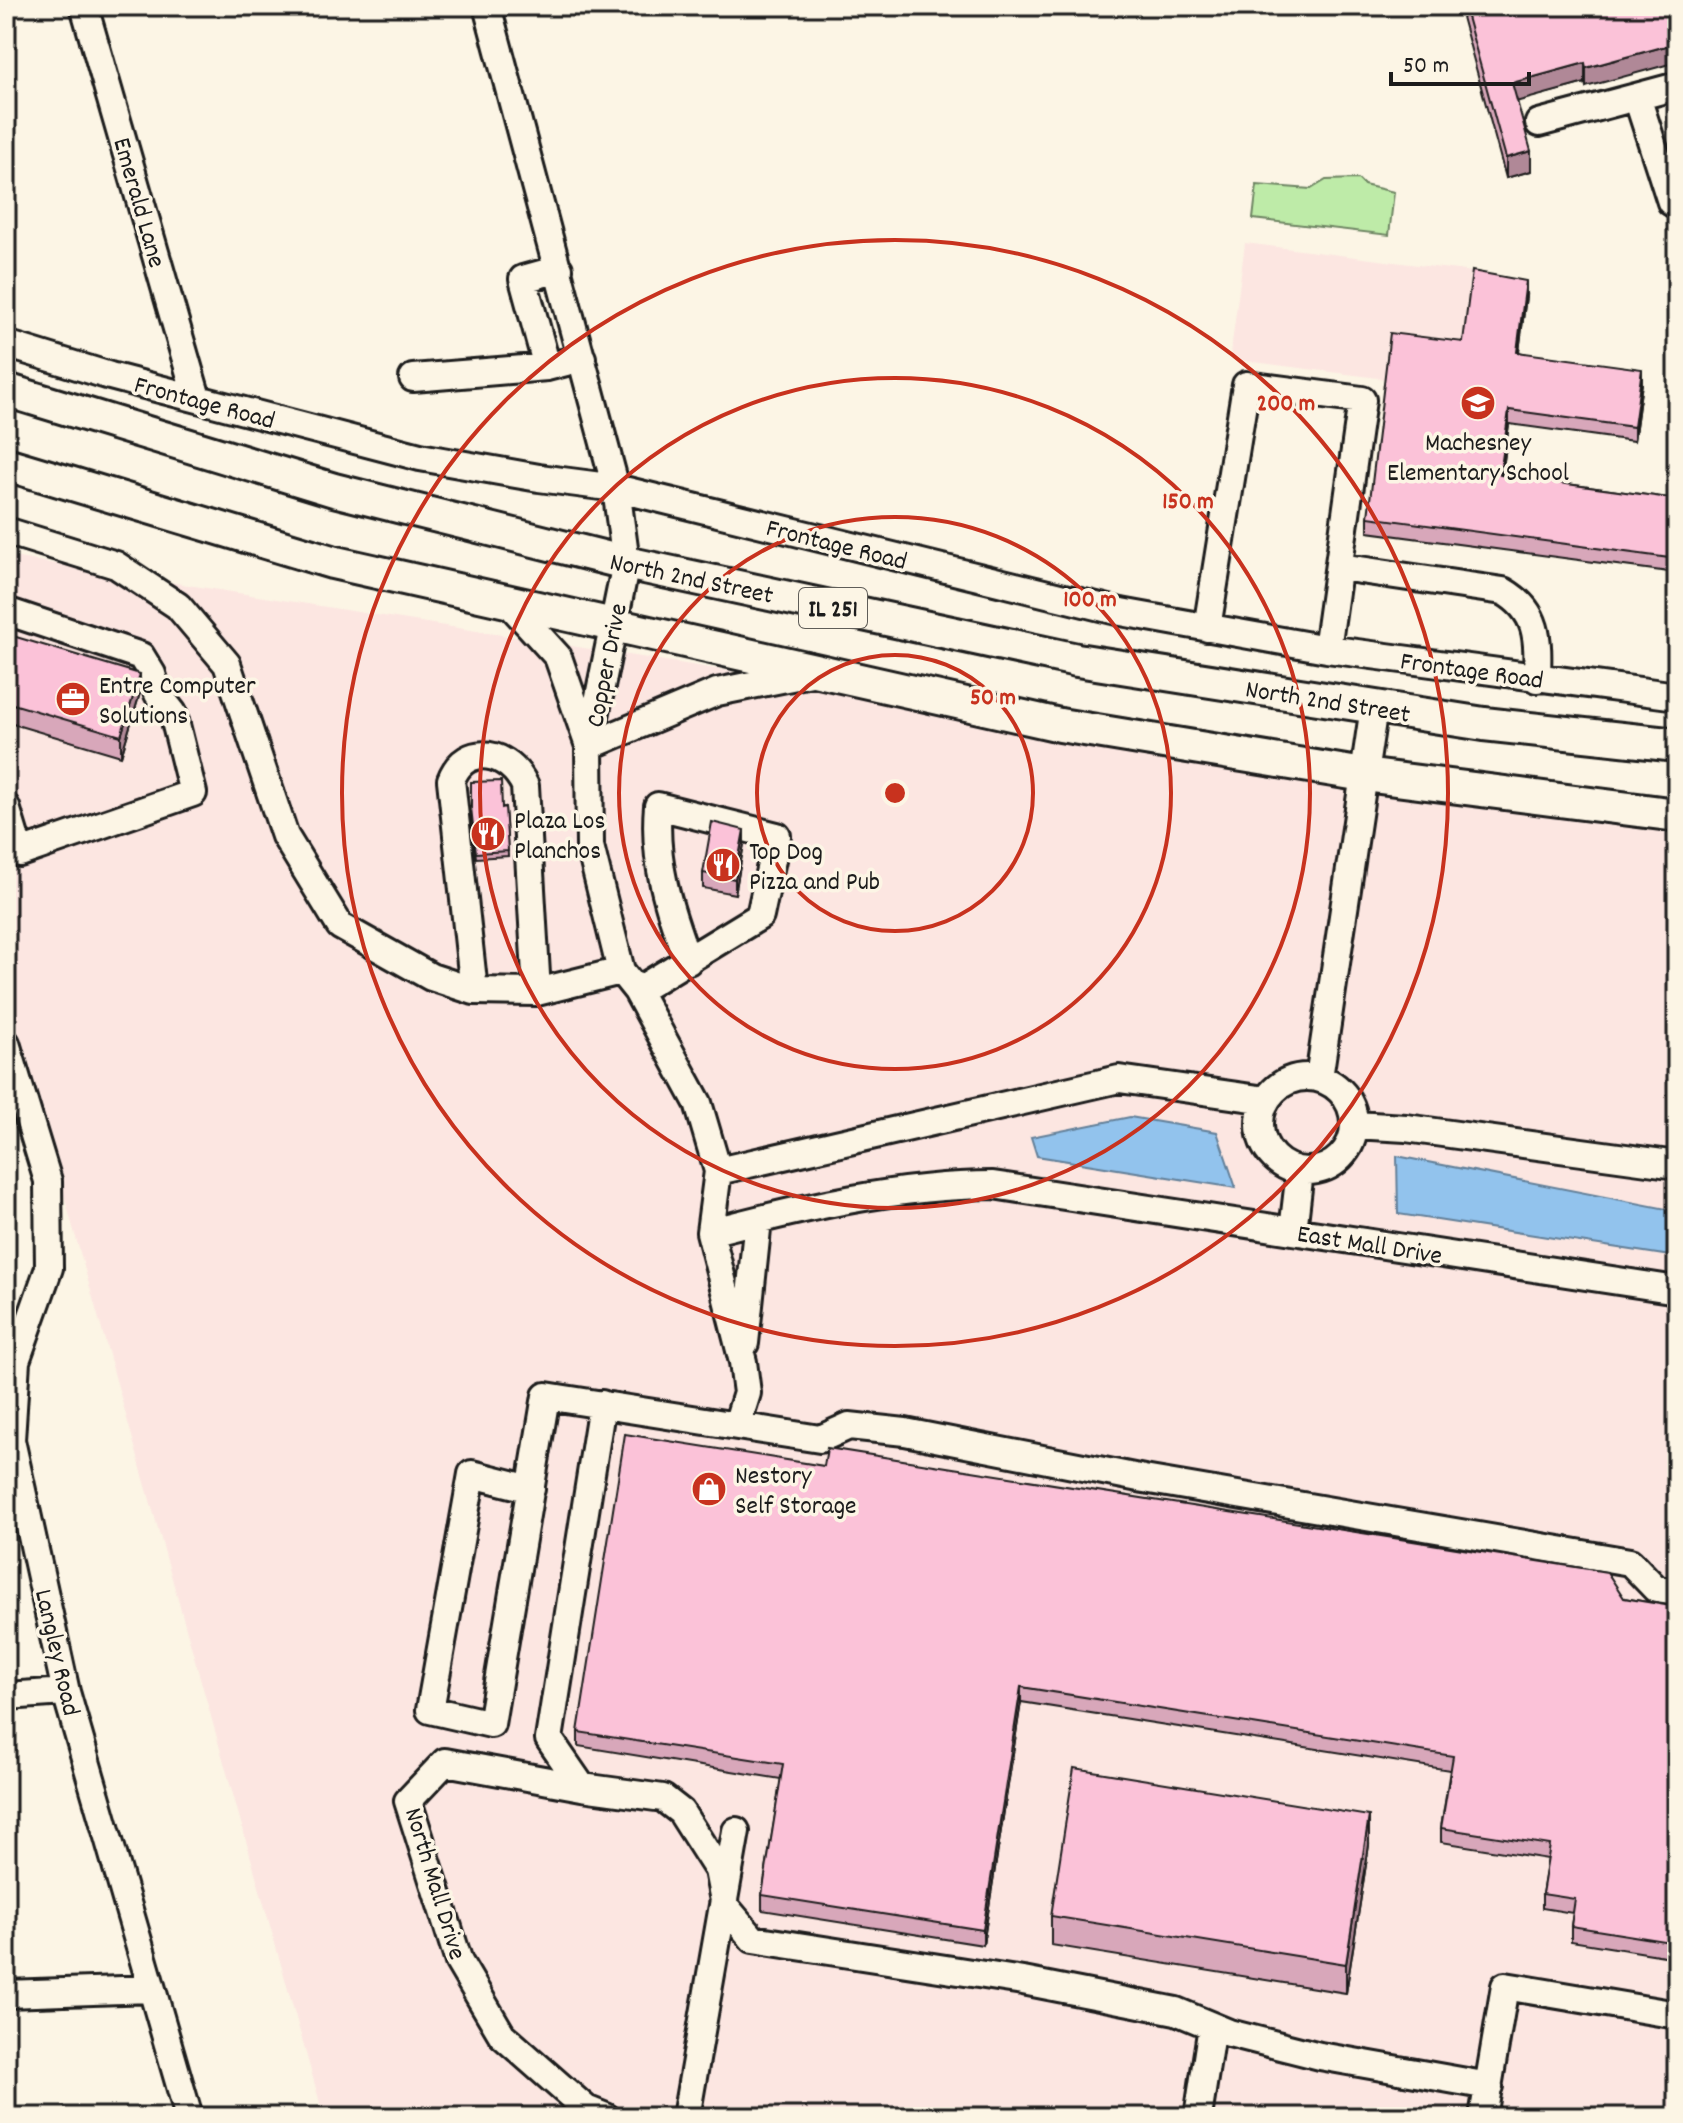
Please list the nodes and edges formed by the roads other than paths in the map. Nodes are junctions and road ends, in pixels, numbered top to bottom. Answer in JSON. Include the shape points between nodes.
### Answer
{"nodes":[{"id":1,"x":84,"y":6,"type":"edge"},
{"id":2,"x":487,"y":6,"type":"edge"},
{"id":3,"x":1677,"y":86,"type":"edge"},
{"id":4,"x":1637,"y":97,"type":"junction"},
{"id":5,"x":1539,"y":123,"type":"dead end"},
{"id":6,"x":1677,"y":206,"type":"edge"},
{"id":7,"x":559,"y":269,"type":"junction"},
{"id":8,"x":6,"y":344,"type":"edge"},
{"id":9,"x":582,"y":358,"type":"junction"},
{"id":10,"x":547,"y":367,"type":"junction"},
{"id":11,"x":413,"y":378,"type":"dead end"},
{"id":12,"x":6,"y":390,"type":"edge"},
{"id":13,"x":197,"y":398,"type":"junction"},
{"id":14,"x":6,"y":464,"type":"edge"},
{"id":15,"x":616,"y":488,"type":"junction"},
{"id":16,"x":6,"y":531,"type":"edge"},
{"id":17,"x":626,"y":563,"type":"junction"},
{"id":18,"x":1340,"y":567,"type":"junction"},
{"id":19,"x":508,"y":602,"type":"junction"},
{"id":20,"x":6,"y":611,"type":"edge"},
{"id":21,"x":612,"y":625,"type":"junction"},
{"id":22,"x":1207,"y":628,"type":"junction"},
{"id":23,"x":1327,"y":649,"type":"junction"},
{"id":24,"x":820,"y":672,"type":"junction"},
{"id":25,"x":1537,"y":679,"type":"junction"},
{"id":26,"x":1677,"y":696,"type":"edge"},
{"id":27,"x":1374,"y":707,"type":"junction"},
{"id":28,"x":1677,"y":745,"type":"edge"},
{"id":29,"x":589,"y":746,"type":"junction"},
{"id":30,"x":1364,"y":775,"type":"junction"},
{"id":31,"x":6,"y":807,"type":"edge"},
{"id":32,"x":1677,"y":815,"type":"edge"},
{"id":33,"x":688,"y":961,"type":"junction"},
{"id":34,"x":629,"y":981,"type":"junction"},
{"id":35,"x":474,"y":991,"type":"junction"},
{"id":36,"x":537,"y":992,"type":"junction"},
{"id":37,"x":7,"y":1049,"type":"edge"},
{"id":38,"x":1319,"y":1078,"type":"junction"},
{"id":39,"x":1266,"y":1100,"type":"junction"},
{"id":40,"x":1354,"y":1125,"type":"junction"},
{"id":41,"x":1677,"y":1165,"type":"edge"},
{"id":42,"x":718,"y":1171,"type":"junction"},
{"id":43,"x":1300,"y":1171,"type":"junction"},
{"id":44,"x":758,"y":1220,"type":"junction"},
{"id":45,"x":1293,"y":1231,"type":"junction"},
{"id":46,"x":710,"y":1232,"type":"junction"},
{"id":47,"x":1677,"y":1290,"type":"edge"},
{"id":48,"x":743,"y":1362,"type":"junction"},
{"id":49,"x":602,"y":1404,"type":"junction"},
{"id":50,"x":737,"y":1425,"type":"junction"},
{"id":51,"x":531,"y":1489,"type":"junction"},
{"id":52,"x":1677,"y":1592,"type":"edge"},
{"id":53,"x":66,"y":1692,"type":"junction"},
{"id":54,"x":6,"y":1696,"type":"edge"},
{"id":55,"x":582,"y":1787,"type":"junction"},
{"id":56,"x":736,"y":1831,"type":"dead end"},
{"id":57,"x":725,"y":1906,"type":"junction"},
{"id":58,"x":151,"y":1989,"type":"junction"},
{"id":59,"x":6,"y":1994,"type":"edge"},
{"id":60,"x":1677,"y":2015,"type":"edge"},
{"id":61,"x":1212,"y":2026,"type":"junction"},
{"id":62,"x":1489,"y":2086,"type":"junction"},
{"id":63,"x":592,"y":2114,"type":"edge"},
{"id":64,"x":189,"y":2117,"type":"edge"},
{"id":65,"x":686,"y":2117,"type":"edge"},
{"id":66,"x":1198,"y":2117,"type":"edge"},
{"id":67,"x":1483,"y":2117,"type":"edge"}],
"edges":[{"from":1,"to":13,"type":"street","name":"Emerald Lane"},
{"from":2,"to":7,"type":"street","name":"Copper Drive"},
{"from":3,"to":4,"type":"street"},
{"from":4,"to":5,"type":"street"},
{"from":4,"to":6,"type":"street","via":[[1671,202]]},
{"from":7,"to":9,"type":"street","name":"Copper Drive"},
{"from":7,"to":10,"type":"street","via":[[523,279]]},
{"from":8,"to":13,"type":"street","name":"Frontage Road"},
{"from":9,"to":10,"type":"street"},
{"from":9,"to":15,"type":"street","name":"Copper Drive"},
{"from":10,"to":11,"type":"street"},
{"from":12,"to":17,"type":"main road","name":"North 2nd Street","number":"IL 251","via":[[334,490]]},
{"from":13,"to":15,"type":"street","name":"Frontage Road","via":[[420,457]]},
{"from":14,"to":19,"type":"main road","number":"IL 251","via":[[332,562]]},
{"from":15,"to":17,"type":"street","name":"Copper Drive"},
{"from":15,"to":22,"type":"street","name":"Frontage Road","via":[[1052,597]]},
{"from":16,"to":35,"type":"street","via":[[116,565],[178,606],[227,664],[285,836],[340,926],[431,977]]},
{"from":17,"to":21,"type":"street","name":"Copper Drive"},
{"from":17,"to":27,"type":"main road","name":"North 2nd Street","number":"IL 251","via":[[1077,660]]},
{"from":18,"to":22,"type":"street","via":[[1362,400],[1246,385]]},
{"from":18,"to":23,"type":"street"},
{"from":18,"to":25,"type":"street","via":[[1503,591],[1529,615],[1538,640]]},
{"from":19,"to":21,"type":"main road","number":"IL 251"},
{"from":19,"to":29,"type":"street","via":[[558,657]]},
{"from":20,"to":31,"type":"street","via":[[141,656],[173,713],[193,793],[20,853]]},
{"from":21,"to":24,"type":"main road","number":"IL 251"},
{"from":21,"to":29,"type":"street","name":"Copper Drive"},
{"from":22,"to":23,"type":"street","name":"Frontage Road"},
{"from":23,"to":25,"type":"street","name":"Frontage Road"},
{"from":24,"to":29,"type":"street","via":[[717,692]]},
{"from":24,"to":30,"type":"main road","number":"IL 251","via":[[1060,725]]},
{"from":25,"to":26,"type":"street","name":"Frontage Road"},
{"from":27,"to":28,"type":"main road","name":"North 2nd Street","number":"IL 251"},
{"from":27,"to":30,"type":"street"},
{"from":29,"to":34,"type":"street","name":"Copper Drive","via":[[590,846]]},
{"from":30,"to":32,"type":"main road","number":"IL 251"},
{"from":30,"to":38,"type":"street"},
{"from":33,"to":33,"type":"street","via":[[760,916],[777,836],[658,806],[660,869]]},
{"from":33,"to":34,"type":"street"},
{"from":34,"to":36,"type":"street"},
{"from":34,"to":42,"type":"street","name":"Copper Drive","via":[[698,1103]]},
{"from":35,"to":36,"type":"street"},
{"from":35,"to":36,"type":"street","via":[[451,780],[464,761],[491,756],[507,761],[525,786]]},
{"from":37,"to":53,"type":"street","name":"Langley Road","via":[[48,1181],[49,1268],[16,1361],[11,1440]]},
{"from":38,"to":39,"type":"street","via":[[1289,1080]]},
{"from":38,"to":40,"type":"street","via":[[1345,1095]]},
{"from":39,"to":42,"type":"street","via":[[1119,1079]]},
{"from":39,"to":43,"type":"street","via":[[1261,1114],[1265,1144],[1274,1157]]},
{"from":40,"to":41,"type":"street"},
{"from":40,"to":43,"type":"street","via":[[1351,1141],[1331,1165]]},
{"from":42,"to":46,"type":"street"},
{"from":43,"to":45,"type":"street"},
{"from":44,"to":45,"type":"street","name":"East Mall Drive","via":[[944,1185],[993,1185]]},
{"from":44,"to":46,"type":"street","name":"East Mall Drive"},
{"from":44,"to":48,"type":"street"},
{"from":45,"to":47,"type":"street","name":"East Mall Drive"},
{"from":46,"to":48,"type":"street"},
{"from":48,"to":50,"type":"street","via":[[747,1393]]},
{"from":49,"to":50,"type":"street"},
{"from":49,"to":51,"type":"street","via":[[546,1396]]},
{"from":49,"to":55,"type":"street","via":[[549,1739]]},
{"from":50,"to":52,"type":"street","via":[[820,1439],[849,1426],[905,1432],[1144,1479],[1630,1562],[1656,1589]]},
{"from":51,"to":51,"type":"street","via":[[491,1724],[430,1710],[472,1474]]},
{"from":53,"to":54,"type":"street"},
{"from":53,"to":58,"type":"street","name":"Langley Road"},
{"from":55,"to":57,"type":"street","via":[[663,1798],[681,1812],[718,1870]]},
{"from":55,"to":63,"type":"street","name":"North Mall Drive","via":[[445,1762],[408,1801],[459,1962],[502,2035]]},
{"from":56,"to":57,"type":"street"},
{"from":57,"to":61,"type":"street","via":[[753,1939],[1023,1981],[1176,2011]]},
{"from":57,"to":65,"type":"street"},
{"from":58,"to":59,"type":"street"},
{"from":58,"to":64,"type":"street","name":"Langley Road"},
{"from":60,"to":62,"type":"street","via":[[1505,1986]]},
{"from":61,"to":62,"type":"street","via":[[1320,2056]]},
{"from":61,"to":66,"type":"street"},
{"from":62,"to":67,"type":"street"}]}
